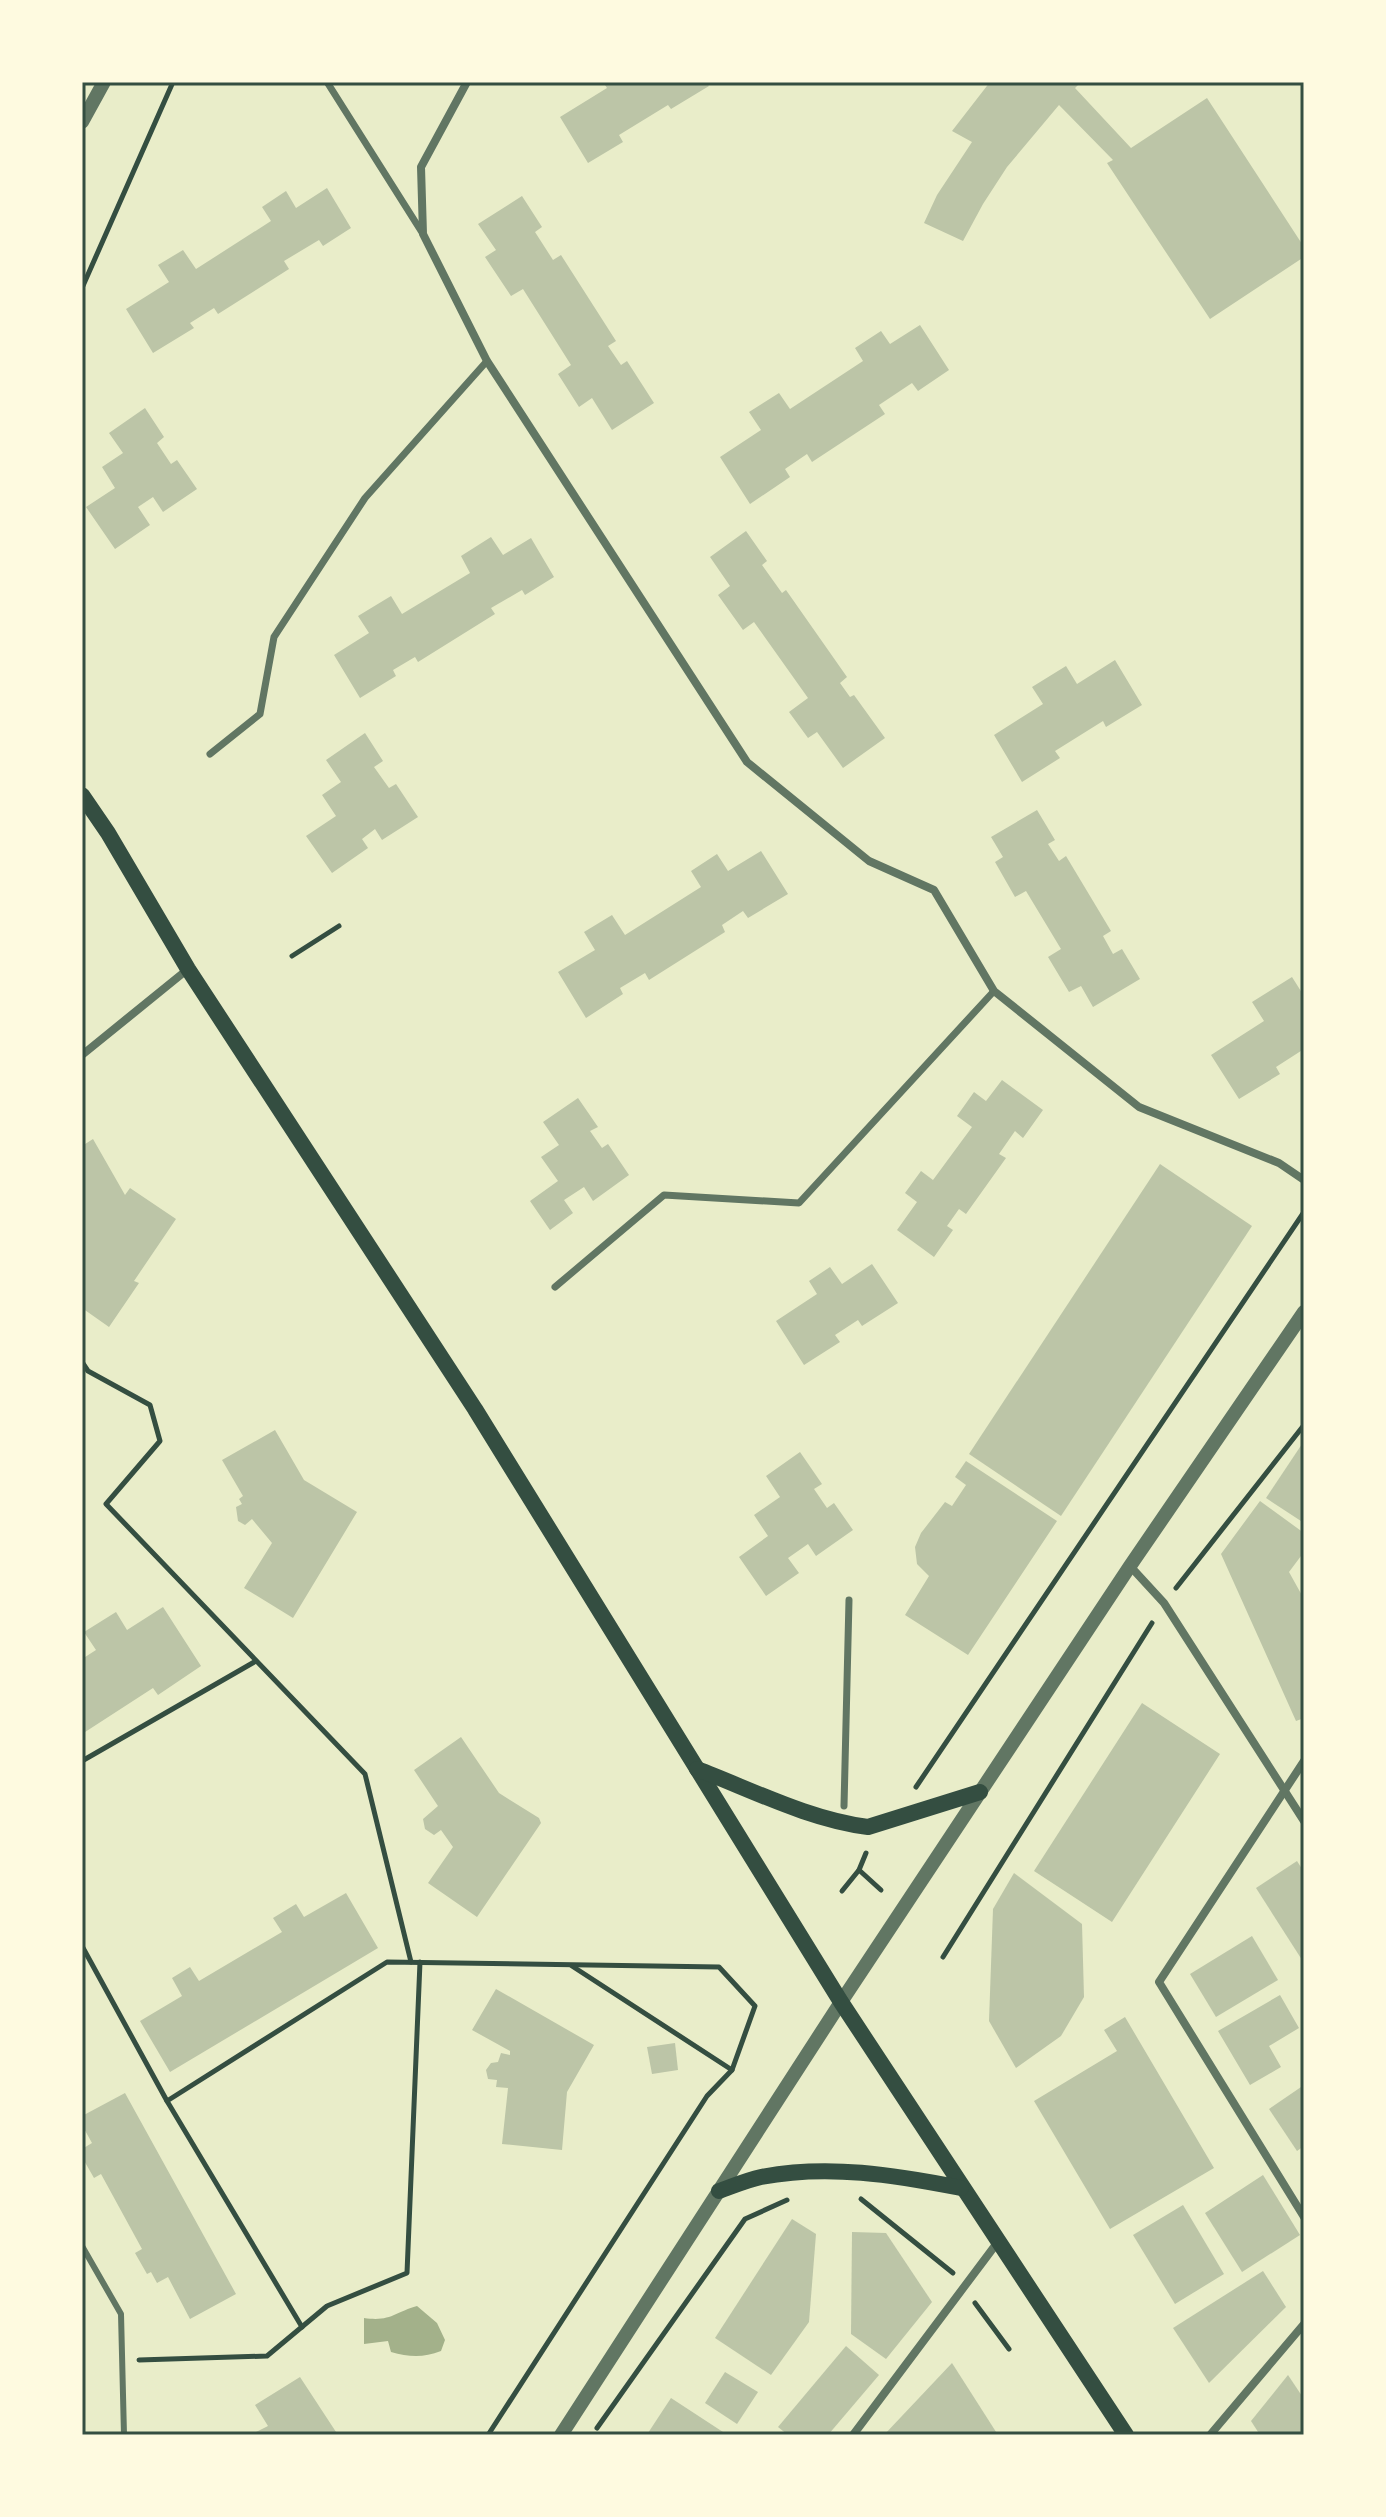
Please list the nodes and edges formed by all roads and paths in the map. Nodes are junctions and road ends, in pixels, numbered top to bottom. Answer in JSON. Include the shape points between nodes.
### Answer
{"nodes":[{"id":1,"x":104,"y":82,"type":"edge"},
{"id":2,"x":173,"y":82,"type":"edge"},
{"id":3,"x":327,"y":82,"type":"edge"},
{"id":4,"x":467,"y":82,"type":"edge"},
{"id":5,"x":82,"y":122,"type":"edge"},
{"id":6,"x":423,"y":234,"type":"junction"},
{"id":7,"x":82,"y":288,"type":"edge"},
{"id":8,"x":487,"y":361,"type":"junction"},
{"id":9,"x":210,"y":754,"type":"dead end"},
{"id":10,"x":82,"y":795,"type":"edge"},
{"id":11,"x":339,"y":926,"type":"dead end"},
{"id":12,"x":292,"y":956,"type":"dead end"},
{"id":13,"x":188,"y":969,"type":"junction"},
{"id":14,"x":994,"y":991,"type":"junction"},
{"id":15,"x":82,"y":1055,"type":"edge"},
{"id":16,"x":1304,"y":1180,"type":"edge"},
{"id":17,"x":1304,"y":1212,"type":"edge"},
{"id":18,"x":555,"y":1287,"type":"dead end"},
{"id":19,"x":1304,"y":1312,"type":"edge"},
{"id":20,"x":82,"y":1362,"type":"edge"},
{"id":21,"x":1304,"y":1425,"type":"edge"},
{"id":22,"x":1130,"y":1566,"type":"junction"},
{"id":23,"x":849,"y":1600,"type":"dead end"},
{"id":24,"x":1164,"y":1603,"type":"junction"},
{"id":25,"x":256,"y":1661,"type":"junction"},
{"id":26,"x":82,"y":1761,"type":"edge"},
{"id":27,"x":1304,"y":1761,"type":"edge"},
{"id":28,"x":697,"y":1769,"type":"junction"},
{"id":29,"x":1284,"y":1791,"type":"junction"},
{"id":30,"x":980,"y":1792,"type":"junction"},
{"id":31,"x":911,"y":1794,"type":"dead end"},
{"id":32,"x":844,"y":1806,"type":"dead end"},
{"id":33,"x":1304,"y":1821,"type":"edge"},
{"id":34,"x":866,"y":1853,"type":"dead end"},
{"id":35,"x":859,"y":1870,"type":"junction"},
{"id":36,"x":881,"y":1890,"type":"dead end"},
{"id":37,"x":842,"y":1891,"type":"dead end"},
{"id":38,"x":82,"y":1946,"type":"edge"},
{"id":39,"x":943,"y":1957,"type":"dead end"},
{"id":40,"x":411,"y":1962,"type":"junction"},
{"id":41,"x":420,"y":1962,"type":"junction"},
{"id":42,"x":570,"y":1964,"type":"junction"},
{"id":43,"x":841,"y":2002,"type":"junction"},
{"id":44,"x":732,"y":2070,"type":"junction"},
{"id":45,"x":167,"y":2101,"type":"junction"},
{"id":46,"x":961,"y":2188,"type":"junction"},
{"id":47,"x":719,"y":2191,"type":"junction"},
{"id":48,"x":800,"y":2194,"type":"dead end"},
{"id":49,"x":852,"y":2197,"type":"dead end"},
{"id":50,"x":1304,"y":2217,"type":"edge"},
{"id":51,"x":997,"y":2243,"type":"junction"},
{"id":52,"x":82,"y":2246,"type":"edge"},
{"id":53,"x":964,"y":2288,"type":"junction"},
{"id":54,"x":1304,"y":2324,"type":"edge"},
{"id":55,"x":302,"y":2327,"type":"junction"},
{"id":56,"x":1009,"y":2349,"type":"dead end"},
{"id":57,"x":122,"y":2360,"type":"junction"},
{"id":58,"x":124,"y":2435,"type":"edge"},
{"id":59,"x":488,"y":2435,"type":"edge"},
{"id":60,"x":561,"y":2435,"type":"edge"},
{"id":61,"x":592,"y":2435,"type":"edge"},
{"id":62,"x":853,"y":2435,"type":"edge"},
{"id":63,"x":1126,"y":2435,"type":"edge"},
{"id":64,"x":1210,"y":2435,"type":"edge"}],
"edges":[{"from":1,"to":5,"type":"street"},
{"from":2,"to":7,"type":"path"},
{"from":3,"to":6,"type":"street"},
{"from":4,"to":6,"type":"street","via":[[421,167]]},
{"from":6,"to":8,"type":"street"},
{"from":8,"to":9,"type":"street","via":[[365,498],[274,637],[260,714]]},
{"from":8,"to":14,"type":"street","via":[[747,762],[869,861],[934,890]]},
{"from":10,"to":13,"type":"main road"},
{"from":11,"to":12,"type":"path"},
{"from":13,"to":15,"type":"street"},
{"from":13,"to":28,"type":"main road","via":[[475,1409]]},
{"from":14,"to":16,"type":"street","via":[[1139,1107],[1279,1163]]},
{"from":14,"to":18,"type":"street","via":[[799,1203],[664,1195]]},
{"from":17,"to":31,"type":"path"},
{"from":19,"to":22,"type":"street"},
{"from":20,"to":25,"type":"path","via":[[88,1371],[150,1405],[160,1441],[106,1504]]},
{"from":21,"to":24,"type":"path"},
{"from":22,"to":24,"type":"street"},
{"from":22,"to":30,"type":"street"},
{"from":23,"to":32,"type":"street"},
{"from":24,"to":29,"type":"street"},
{"from":24,"to":39,"type":"path"},
{"from":25,"to":26,"type":"path"},
{"from":25,"to":40,"type":"path","via":[[365,1774]]},
{"from":27,"to":29,"type":"street"},
{"from":28,"to":30,"type":"main road","via":[[803,1810],[868,1827]]},
{"from":28,"to":43,"type":"main road"},
{"from":29,"to":33,"type":"street"},
{"from":29,"to":50,"type":"street","via":[[1159,1982]]},
{"from":30,"to":43,"type":"street"},
{"from":34,"to":35,"type":"path"},
{"from":35,"to":36,"type":"path"},
{"from":35,"to":37,"type":"path"},
{"from":38,"to":45,"type":"path"},
{"from":40,"to":41,"type":"path"},
{"from":40,"to":45,"type":"path","via":[[387,1962]]},
{"from":41,"to":42,"type":"path"},
{"from":41,"to":55,"type":"path","via":[[407,2273],[327,2306]]},
{"from":42,"to":44,"type":"path"},
{"from":42,"to":44,"type":"path","via":[[719,1967],[755,2006]]},
{"from":43,"to":46,"type":"main road"},
{"from":43,"to":47,"type":"street"},
{"from":44,"to":59,"type":"path","via":[[707,2096]]},
{"from":45,"to":55,"type":"path"},
{"from":46,"to":47,"type":"main road","via":[[834,2171],[759,2177]]},
{"from":46,"to":51,"type":"main road"},
{"from":47,"to":60,"type":"street"},
{"from":48,"to":61,"type":"path","via":[[745,2219]]},
{"from":49,"to":53,"type":"path","via":[[862,2199],[948,2268]]},
{"from":51,"to":53,"type":"street"},
{"from":51,"to":63,"type":"main road"},
{"from":52,"to":57,"type":"lane","via":[[121,2314]]},
{"from":53,"to":56,"type":"path"},
{"from":53,"to":62,"type":"street"},
{"from":54,"to":64,"type":"street"},
{"from":55,"to":57,"type":"path","via":[[267,2356]]},
{"from":57,"to":58,"type":"lane"}]}
